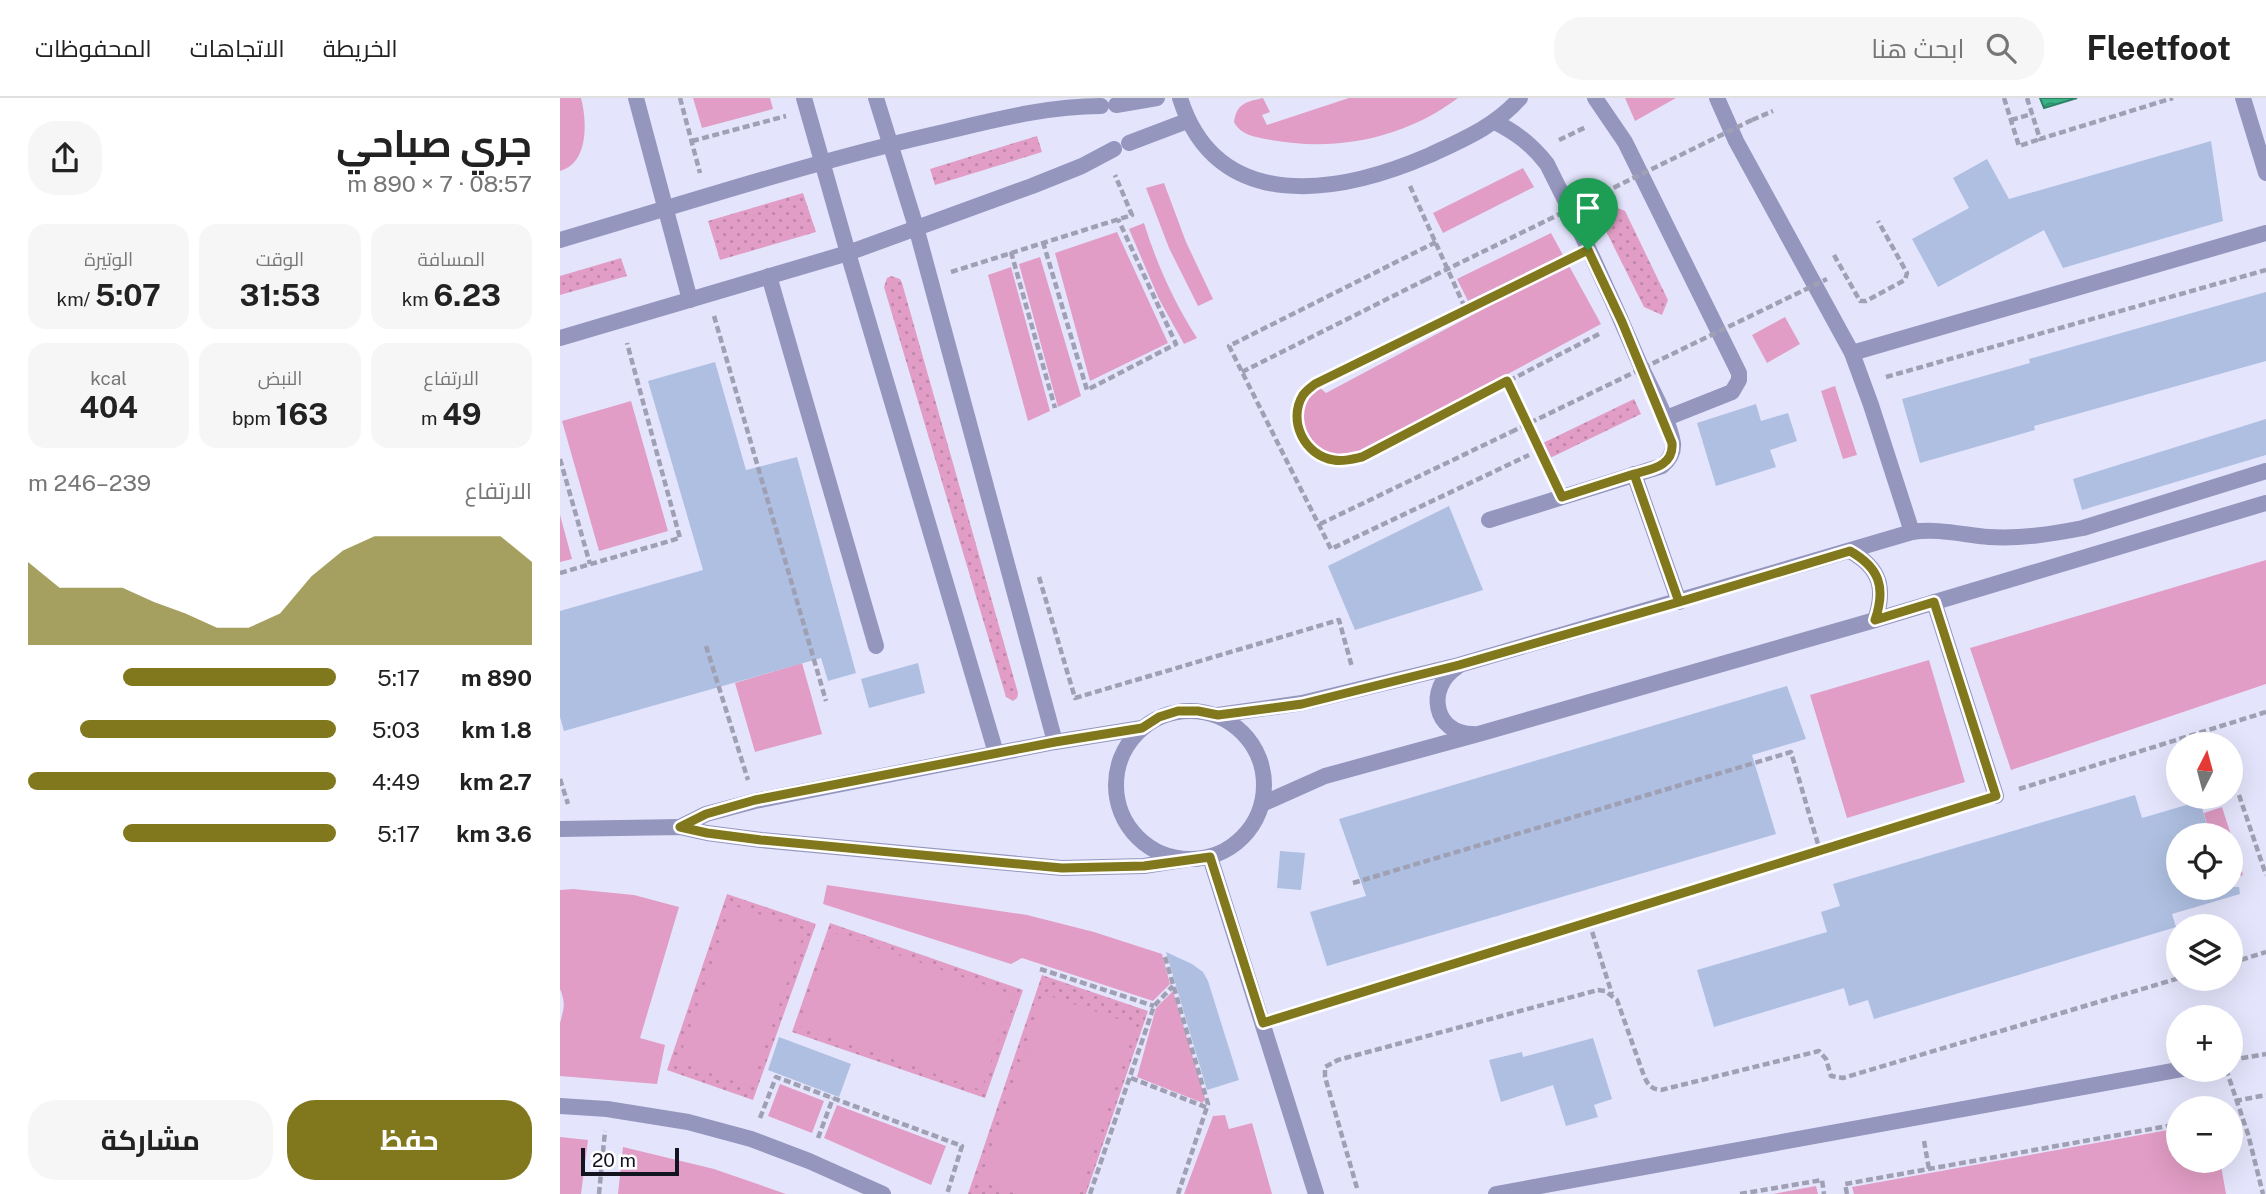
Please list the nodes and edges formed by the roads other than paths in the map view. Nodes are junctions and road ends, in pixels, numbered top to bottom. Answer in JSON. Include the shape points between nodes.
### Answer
{"nodes":[{"id":1,"x":636,"y":98,"type":"edge"},
{"id":2,"x":876,"y":98,"type":"edge"},
{"id":3,"x":1157,"y":98,"type":"edge"},
{"id":4,"x":1180,"y":98,"type":"edge"},
{"id":5,"x":1520,"y":98,"type":"edge"},
{"id":6,"x":1595,"y":98,"type":"edge"},
{"id":7,"x":1717,"y":98,"type":"edge"},
{"id":8,"x":2243,"y":98,"type":"edge"},
{"id":9,"x":806,"y":104,"type":"edge"},
{"id":10,"x":1187,"y":121,"type":"junction"},
{"id":11,"x":1495,"y":122,"type":"junction"},
{"id":12,"x":889,"y":144,"type":"junction"},
{"id":13,"x":822,"y":164,"type":"junction"},
{"id":14,"x":2266,"y":173,"type":"edge"},
{"id":15,"x":665,"y":209,"type":"junction"},
{"id":16,"x":916,"y":227,"type":"junction"},
{"id":17,"x":2266,"y":233,"type":"edge"},
{"id":18,"x":560,"y":240,"type":"edge"},
{"id":19,"x":848,"y":253,"type":"junction"},
{"id":20,"x":769,"y":276,"type":"junction"},
{"id":21,"x":690,"y":300,"type":"junction"},
{"id":22,"x":560,"y":338,"type":"edge"},
{"id":23,"x":1852,"y":354,"type":"junction"},
{"id":24,"x":1664,"y":419,"type":"junction"},
{"id":25,"x":2266,"y":471,"type":"edge"},
{"id":26,"x":1634,"y":474,"type":"junction"},
{"id":27,"x":2266,"y":503,"type":"edge"},
{"id":28,"x":1489,"y":520,"type":"dead end"},
{"id":29,"x":1912,"y":533,"type":"junction"},
{"id":30,"x":1850,"y":551,"type":"junction"},
{"id":31,"x":1679,"y":602,"type":"junction"},
{"id":32,"x":1934,"y":602,"type":"junction"},
{"id":33,"x":1875,"y":620,"type":"junction"},
{"id":34,"x":876,"y":646,"type":"dead end"},
{"id":35,"x":1459,"y":665,"type":"junction"},
{"id":36,"x":1218,"y":715,"type":"junction"},
{"id":37,"x":1142,"y":728,"type":"junction"},
{"id":38,"x":1482,"y":733,"type":"junction"},
{"id":39,"x":1055,"y":742,"type":"junction"},
{"id":40,"x":996,"y":754,"type":"junction"},
{"id":41,"x":1996,"y":796,"type":"road end"},
{"id":42,"x":1262,"y":804,"type":"junction"},
{"id":43,"x":680,"y":827,"type":"junction"},
{"id":44,"x":560,"y":829,"type":"edge"},
{"id":45,"x":1210,"y":857,"type":"junction"},
{"id":46,"x":1188,"y":859,"type":"junction"},
{"id":47,"x":2166,"y":1072,"type":"edge"},
{"id":48,"x":560,"y":1106,"type":"edge"},
{"id":49,"x":883,"y":1194,"type":"edge"},
{"id":50,"x":1317,"y":1194,"type":"edge"},
{"id":51,"x":1496,"y":1194,"type":"edge"}],
"edges":[{"from":1,"to":15,"type":"lane"},
{"from":2,"to":12,"type":"lane"},
{"from":3,"to":12,"type":"lane","via":[[1018,115]]},
{"from":4,"to":10,"type":"lane"},
{"from":5,"to":11,"type":"lane"},
{"from":6,"to":24,"type":"lane","via":[[1625,142],[1739,373],[1732,392]]},
{"from":7,"to":23,"type":"lane"},
{"from":8,"to":14,"type":"lane"},
{"from":9,"to":13,"type":"lane"},
{"from":10,"to":11,"type":"lane","via":[[1207,150],[1227,167],[1287,186],[1315,187],[1401,166]]},
{"from":10,"to":16,"type":"lane","via":[[1032,186]]},
{"from":11,"to":24,"type":"lane","via":[[1518,134],[1551,171]]},
{"from":12,"to":13,"type":"lane"},
{"from":12,"to":16,"type":"lane"},
{"from":13,"to":15,"type":"lane"},
{"from":13,"to":19,"type":"lane"},
{"from":15,"to":18,"type":"lane"},
{"from":15,"to":21,"type":"lane"},
{"from":16,"to":19,"type":"lane"},
{"from":16,"to":39,"type":"lane"},
{"from":17,"to":23,"type":"lane"},
{"from":19,"to":20,"type":"lane"},
{"from":19,"to":40,"type":"lane"},
{"from":20,"to":21,"type":"lane"},
{"from":20,"to":34,"type":"lane"},
{"from":21,"to":22,"type":"lane"},
{"from":23,"to":29,"type":"lane"},
{"from":24,"to":26,"type":"lane","via":[[1671,456],[1661,466]]},
{"from":25,"to":29,"type":"lane","via":[[2053,534]]},
{"from":26,"to":28,"type":"lane"},
{"from":26,"to":31,"type":"lane"},
{"from":27,"to":32,"type":"lane"},
{"from":29,"to":30,"type":"lane"},
{"from":30,"to":31,"type":"lane"},
{"from":30,"to":33,"type":"lane","via":[[1865,559],[1881,588]]},
{"from":31,"to":35,"type":"lane"},
{"from":32,"to":33,"type":"lane"},
{"from":32,"to":41,"type":"lane"},
{"from":33,"to":38,"type":"lane"},
{"from":35,"to":36,"type":"lane","via":[[1302,704]]},
{"from":35,"to":38,"type":"lane","via":[[1440,683],[1438,710],[1455,730]]},
{"from":36,"to":37,"type":"lane","via":[[1178,711]]},
{"from":36,"to":42,"type":"lane","via":[[1252,742],[1265,782]]},
{"from":37,"to":39,"type":"lane"},
{"from":37,"to":46,"type":"lane","via":[[1127,744],[1118,765],[1119,809],[1146,845]]},
{"from":38,"to":42,"type":"lane","via":[[1325,776]]},
{"from":39,"to":40,"type":"lane"},
{"from":40,"to":43,"type":"lane","via":[[755,800]]},
{"from":42,"to":45,"type":"lane","via":[[1244,837]]},
{"from":43,"to":44,"type":"lane"},
{"from":43,"to":46,"type":"lane","via":[[761,840],[1062,868],[1144,866]]},
{"from":45,"to":46,"type":"lane"},
{"from":45,"to":50,"type":"lane"},
{"from":47,"to":51,"type":"lane"},
{"from":48,"to":49,"type":"lane","via":[[688,1122],[751,1139]]}]}
